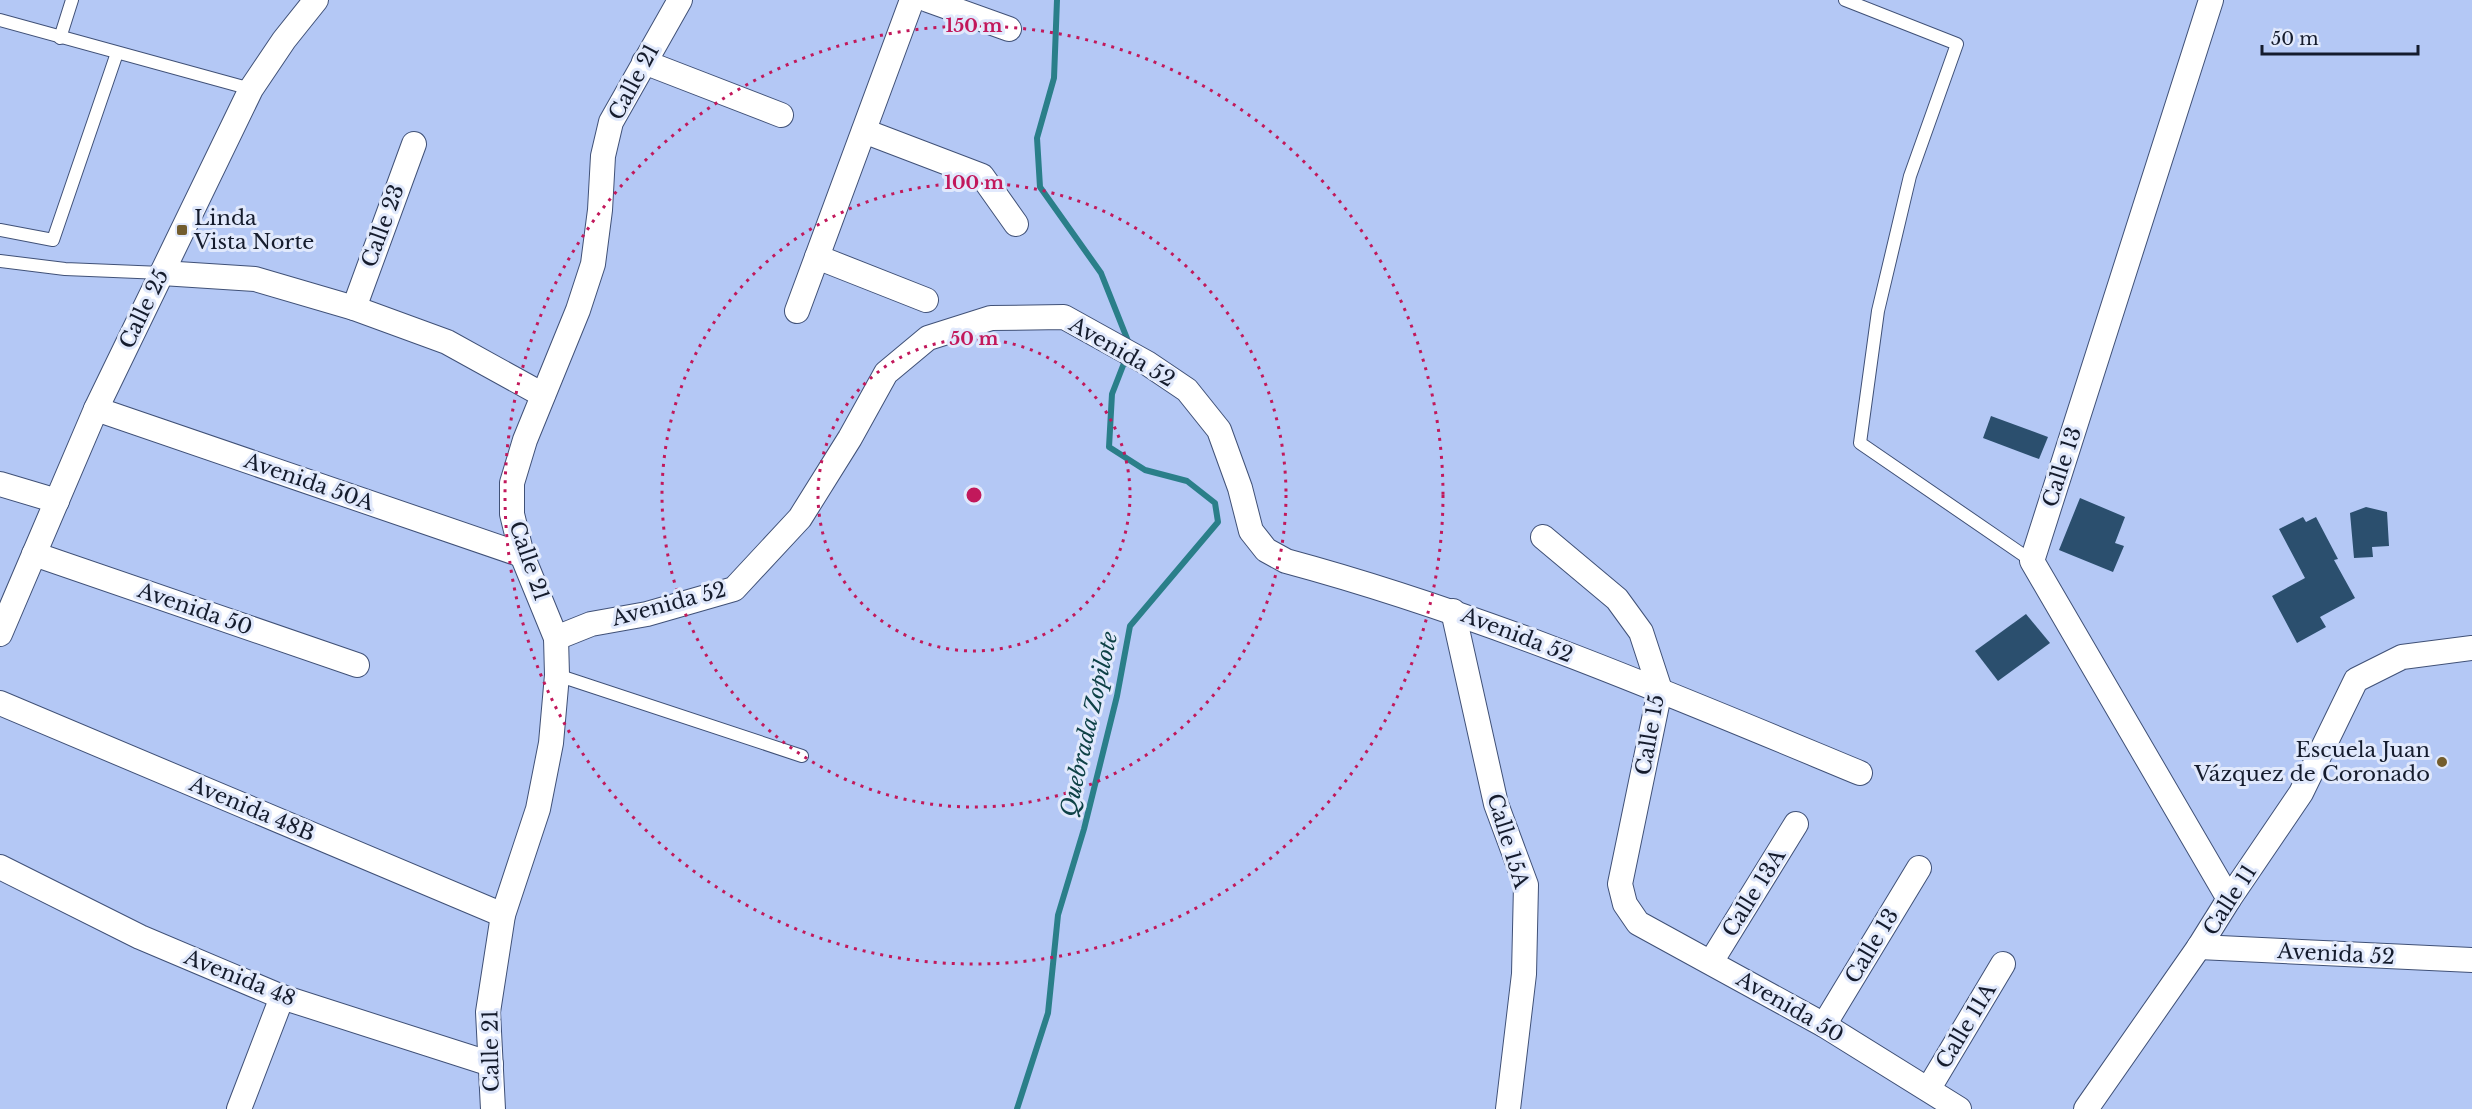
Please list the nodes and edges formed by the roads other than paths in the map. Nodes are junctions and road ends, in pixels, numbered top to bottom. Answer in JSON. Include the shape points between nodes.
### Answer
{"nodes":[{"id":1,"x":72,"y":0,"type":"edge"},
{"id":2,"x":316,"y":0,"type":"edge"},
{"id":3,"x":680,"y":0,"type":"edge"},
{"id":4,"x":912,"y":0,"type":"edge"},
{"id":5,"x":928,"y":0,"type":"edge"},
{"id":6,"x":1845,"y":0,"type":"edge"},
{"id":7,"x":2211,"y":0,"type":"edge"},
{"id":8,"x":0,"y":20,"type":"edge"},
{"id":9,"x":1009,"y":29,"type":"dead end"},
{"id":10,"x":60,"y":38,"type":"junction"},
{"id":11,"x":117,"y":53,"type":"junction"},
{"id":12,"x":644,"y":62,"type":"junction"},
{"id":13,"x":251,"y":89,"type":"junction"},
{"id":14,"x":781,"y":115,"type":"dead end"},
{"id":15,"x":864,"y":131,"type":"junction"},
{"id":16,"x":414,"y":144,"type":"dead end"},
{"id":17,"x":1016,"y":224,"type":"dead end"},
{"id":18,"x":0,"y":230,"type":"edge"},
{"id":19,"x":817,"y":257,"type":"junction"},
{"id":20,"x":0,"y":261,"type":"edge"},
{"id":21,"x":162,"y":273,"type":"junction"},
{"id":22,"x":926,"y":300,"type":"dead end"},
{"id":23,"x":354,"y":308,"type":"junction"},
{"id":24,"x":797,"y":311,"type":"dead end"},
{"id":25,"x":543,"y":395,"type":"junction"},
{"id":26,"x":96,"y":409,"type":"junction"},
{"id":27,"x":0,"y":484,"type":"edge"},
{"id":28,"x":57,"y":501,"type":"junction"},
{"id":29,"x":1543,"y":537,"type":"dead end"},
{"id":30,"x":34,"y":554,"type":"junction"},
{"id":31,"x":522,"y":555,"type":"junction"},
{"id":32,"x":2032,"y":561,"type":"junction"},
{"id":33,"x":1454,"y":611,"type":"junction"},
{"id":34,"x":0,"y":634,"type":"edge"},
{"id":35,"x":556,"y":638,"type":"junction"},
{"id":36,"x":2472,"y":648,"type":"edge"},
{"id":37,"x":357,"y":665,"type":"dead end"},
{"id":38,"x":557,"y":675,"type":"junction"},
{"id":39,"x":1660,"y":690,"type":"junction"},
{"id":40,"x":0,"y":703,"type":"edge"},
{"id":41,"x":802,"y":756,"type":"dead end"},
{"id":42,"x":1860,"y":773,"type":"dead end"},
{"id":43,"x":1796,"y":824,"type":"dead end"},
{"id":44,"x":0,"y":867,"type":"edge"},
{"id":45,"x":1919,"y":868,"type":"dead end"},
{"id":46,"x":2229,"y":899,"type":"junction"},
{"id":47,"x":1625,"y":904,"type":"joint"},
{"id":48,"x":503,"y":915,"type":"junction"},
{"id":49,"x":2199,"y":947,"type":"junction"},
{"id":50,"x":2472,"y":960,"type":"edge"},
{"id":51,"x":1712,"y":962,"type":"junction"},
{"id":52,"x":2003,"y":964,"type":"dead end"},
{"id":53,"x":282,"y":997,"type":"junction"},
{"id":54,"x":1824,"y":1025,"type":"junction"},
{"id":55,"x":491,"y":1064,"type":"junction"},
{"id":56,"x":1929,"y":1088,"type":"junction"},
{"id":57,"x":238,"y":1109,"type":"edge"},
{"id":58,"x":493,"y":1109,"type":"edge"},
{"id":59,"x":1508,"y":1109,"type":"edge"},
{"id":60,"x":1959,"y":1109,"type":"edge"},
{"id":61,"x":2086,"y":1109,"type":"edge"}],
"edges":[{"from":1,"to":10,"type":"lane"},
{"from":2,"to":13,"type":"street","name":"Calle 25"},
{"from":3,"to":12,"type":"street","name":"Calle 21"},
{"from":4,"to":15,"type":"street"},
{"from":5,"to":9,"type":"street"},
{"from":6,"to":32,"type":"lane","via":[[1957,44],[1910,176],[1878,310],[1860,443]]},
{"from":7,"to":32,"type":"street","name":"Calle 13"},
{"from":8,"to":10,"type":"lane"},
{"from":10,"to":11,"type":"lane"},
{"from":11,"to":13,"type":"lane"},
{"from":11,"to":18,"type":"lane","via":[[53,240]]},
{"from":12,"to":14,"type":"street"},
{"from":12,"to":25,"type":"street","name":"Calle 21","via":[[611,122],[603,156],[593,264],[579,310]]},
{"from":13,"to":21,"type":"street","name":"Calle 25"},
{"from":15,"to":17,"type":"street","via":[[982,176]]},
{"from":15,"to":19,"type":"street"},
{"from":16,"to":23,"type":"street","name":"Calle 23"},
{"from":19,"to":22,"type":"street"},
{"from":19,"to":24,"type":"street"},
{"from":20,"to":21,"type":"lane","via":[[65,269]]},
{"from":21,"to":23,"type":"street","via":[[255,279]]},
{"from":21,"to":26,"type":"street","name":"Calle 25"},
{"from":23,"to":25,"type":"street","via":[[447,342]]},
{"from":25,"to":31,"type":"street","name":"Calle 21","via":[[512,483],[512,514]]},
{"from":26,"to":28,"type":"street","name":"Calle 25"},
{"from":26,"to":31,"type":"street","name":"Avenida 50A"},
{"from":27,"to":28,"type":"street"},
{"from":28,"to":30,"type":"street","name":"Calle 25"},
{"from":29,"to":39,"type":"street","name":"Calle 15","via":[[1617,599],[1641,632]]},
{"from":30,"to":34,"type":"street","name":"Calle 25"},
{"from":30,"to":37,"type":"street","name":"Avenida 50"},
{"from":31,"to":35,"type":"street","name":"Calle 21"},
{"from":32,"to":46,"type":"street"},
{"from":33,"to":35,"type":"street","name":"Avenida 52","via":[[1286,561],[1266,550],[1251,531],[1219,430],[1187,390],[1064,317],[992,318],[928,338],[886,373],[801,518],[734,589],[647,614],[591,624]]},
{"from":33,"to":39,"type":"street","name":"Avenida 52"},
{"from":33,"to":59,"type":"street","name":"Calle 15A","via":[[1496,804],[1526,885],[1524,974]]},
{"from":35,"to":38,"type":"street","name":"Calle 21"},
{"from":36,"to":46,"type":"street","name":"Calle 11","via":[[2402,657],[2356,680],[2301,793]]},
{"from":38,"to":41,"type":"lane"},
{"from":38,"to":48,"type":"street","name":"Calle 21","via":[[552,743],[538,809]]},
{"from":39,"to":42,"type":"street","name":"Avenida 52"},
{"from":39,"to":47,"type":"street","name":"Calle 15","via":[[1620,884]]},
{"from":40,"to":48,"type":"street","name":"Avenida 48B"},
{"from":43,"to":51,"type":"street","name":"Calle 13A"},
{"from":44,"to":53,"type":"street","name":"Avenida 48","via":[[140,937]]},
{"from":45,"to":54,"type":"street","name":"Calle 13"},
{"from":46,"to":49,"type":"street","name":"Calle 11"},
{"from":47,"to":51,"type":"street","name":"Avenida 50","via":[[1638,923]]},
{"from":48,"to":55,"type":"street","name":"Calle 21","via":[[488,1012]]},
{"from":49,"to":50,"type":"street","name":"Avenida 52"},
{"from":49,"to":61,"type":"street","name":"Calle 11"},
{"from":51,"to":54,"type":"street","name":"Avenida 50"},
{"from":52,"to":56,"type":"street","name":"Calle 11A"},
{"from":53,"to":55,"type":"street","name":"Avenida 48"},
{"from":53,"to":57,"type":"street"},
{"from":54,"to":56,"type":"street","name":"Avenida 50"},
{"from":55,"to":58,"type":"street","name":"Calle 21"},
{"from":56,"to":60,"type":"street","name":"Avenida 50"}]}
